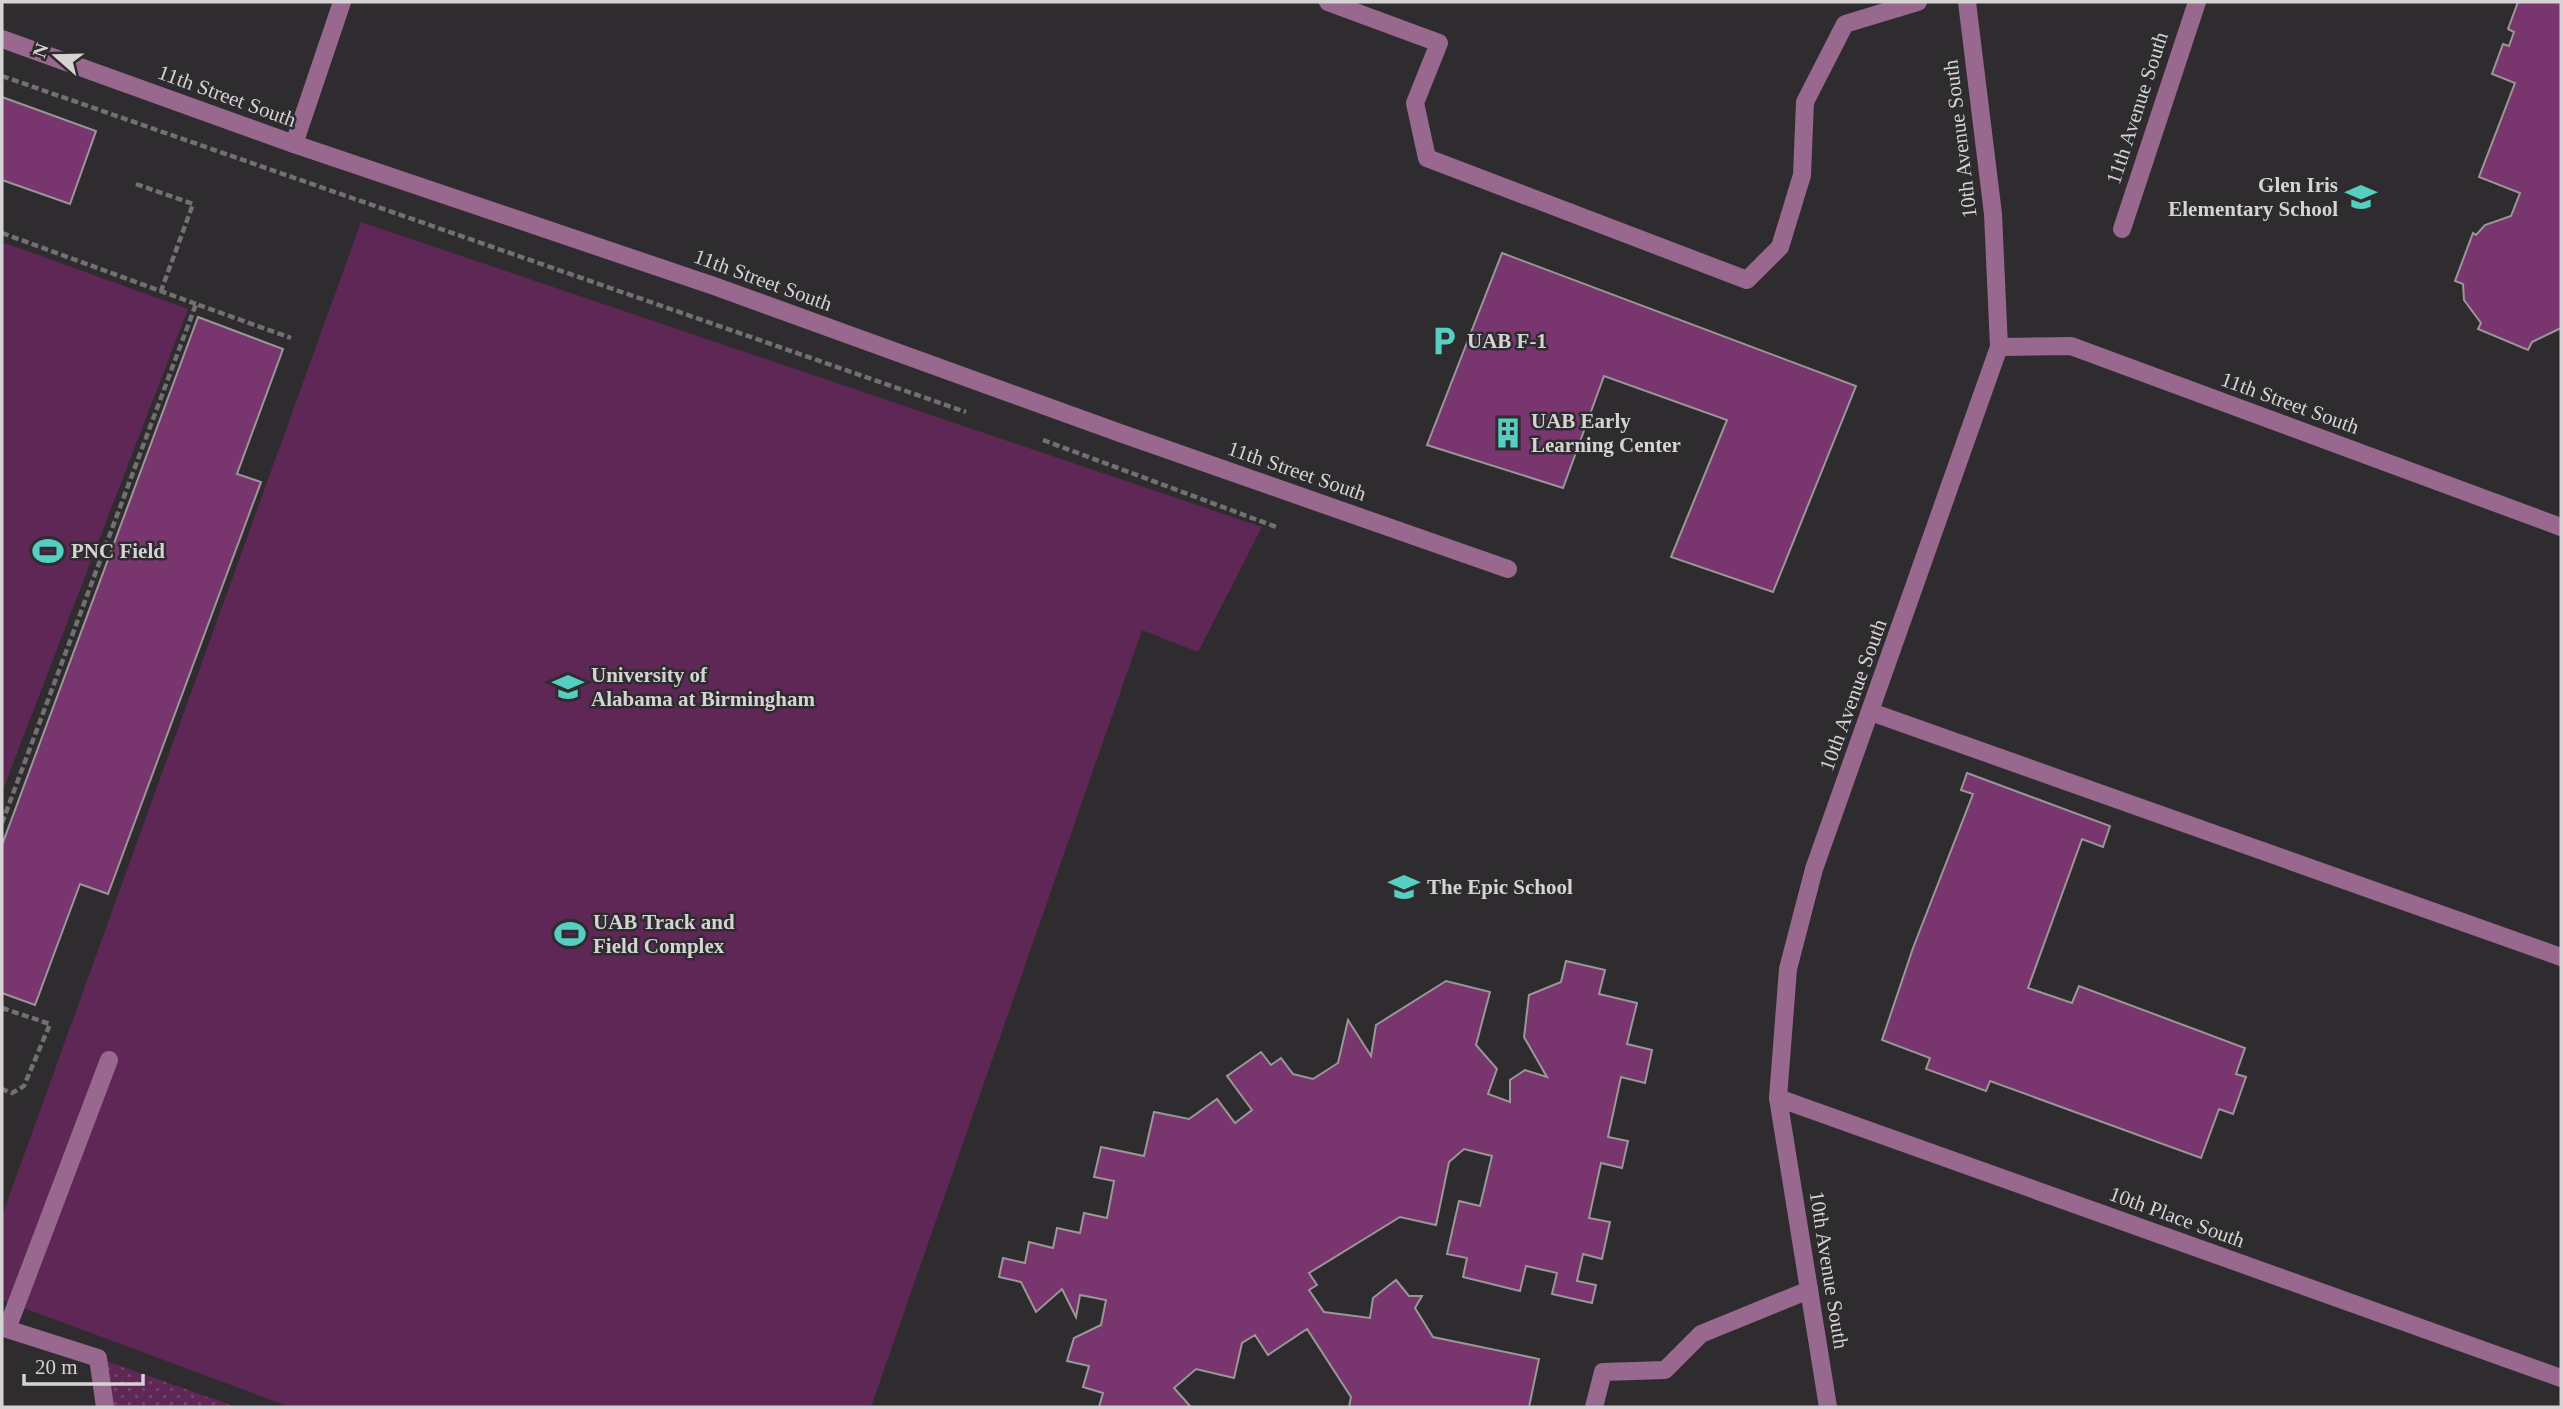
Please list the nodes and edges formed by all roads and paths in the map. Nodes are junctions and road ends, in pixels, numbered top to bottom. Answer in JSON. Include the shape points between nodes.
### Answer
{"nodes":[{"id":1,"x":342,"y":2,"type":"edge"},
{"id":2,"x":1328,"y":2,"type":"edge"},
{"id":3,"x":1918,"y":2,"type":"edge"},
{"id":4,"x":1967,"y":2,"type":"edge"},
{"id":5,"x":2197,"y":2,"type":"edge"},
{"id":6,"x":2,"y":39,"type":"edge"},
{"id":7,"x":2,"y":76,"type":"edge"},
{"id":8,"x":294,"y":144,"type":"junction"},
{"id":9,"x":136,"y":184,"type":"dead end"},
{"id":10,"x":2122,"y":229,"type":"dead end"},
{"id":11,"x":2,"y":233,"type":"edge"},
{"id":12,"x":161,"y":291,"type":"junction"},
{"id":13,"x":196,"y":304,"type":"junction"},
{"id":14,"x":291,"y":338,"type":"dead end"},
{"id":15,"x":1998,"y":347,"type":"junction"},
{"id":16,"x":971,"y":414,"type":"dead end"},
{"id":17,"x":1035,"y":437,"type":"dead end"},
{"id":18,"x":2561,"y":527,"type":"edge"},
{"id":19,"x":1279,"y":528,"type":"dead end"},
{"id":20,"x":1508,"y":569,"type":"dead end"},
{"id":21,"x":1871,"y":712,"type":"junction"},
{"id":22,"x":2,"y":823,"type":"edge"},
{"id":23,"x":2561,"y":957,"type":"edge"},
{"id":24,"x":2,"y":1008,"type":"edge"},
{"id":25,"x":109,"y":1060,"type":"dead end"},
{"id":26,"x":2,"y":1089,"type":"edge"},
{"id":27,"x":1778,"y":1098,"type":"junction"},
{"id":28,"x":1809,"y":1290,"type":"junction"},
{"id":29,"x":2561,"y":1378,"type":"edge"},
{"id":30,"x":105,"y":1407,"type":"edge"},
{"id":31,"x":1594,"y":1407,"type":"edge"},
{"id":32,"x":1828,"y":1407,"type":"edge"}],
"edges":[{"from":1,"to":8,"type":"street"},
{"from":2,"to":3,"type":"street","via":[[1439,43],[1415,103],[1427,158],[1747,280],[1780,247],[1802,175],[1805,102],[1845,24]]},
{"from":4,"to":15,"type":"street","name":"10th Avenue South","via":[[1993,214]]},
{"from":5,"to":10,"type":"street","name":"11th Avenue South"},
{"from":6,"to":8,"type":"street","name":"11th Street South"},
{"from":7,"to":16,"type":"path"},
{"from":8,"to":20,"type":"street","name":"11th Street South","via":[[714,286]]},
{"from":9,"to":12,"type":"path","via":[[193,204]]},
{"from":11,"to":12,"type":"path"},
{"from":12,"to":13,"type":"path"},
{"from":13,"to":14,"type":"path"},
{"from":13,"to":22,"type":"path"},
{"from":15,"to":18,"type":"street","name":"11th Street South","via":[[2071,346]]},
{"from":15,"to":21,"type":"street","name":"10th Avenue South"},
{"from":17,"to":19,"type":"path"},
{"from":21,"to":23,"type":"street"},
{"from":21,"to":27,"type":"street","name":"10th Avenue South","via":[[1814,869],[1788,969]]},
{"from":24,"to":26,"type":"path","via":[[50,1024],[24,1086],[12,1093]]},
{"from":25,"to":30,"type":"street","via":[[7,1329],[98,1358]]},
{"from":27,"to":28,"type":"street","name":"10th Avenue South"},
{"from":27,"to":29,"type":"street","name":"10th Place South"},
{"from":28,"to":31,"type":"street","via":[[1700,1334],[1665,1370],[1603,1372]]},
{"from":28,"to":32,"type":"street","name":"10th Avenue South"}]}
